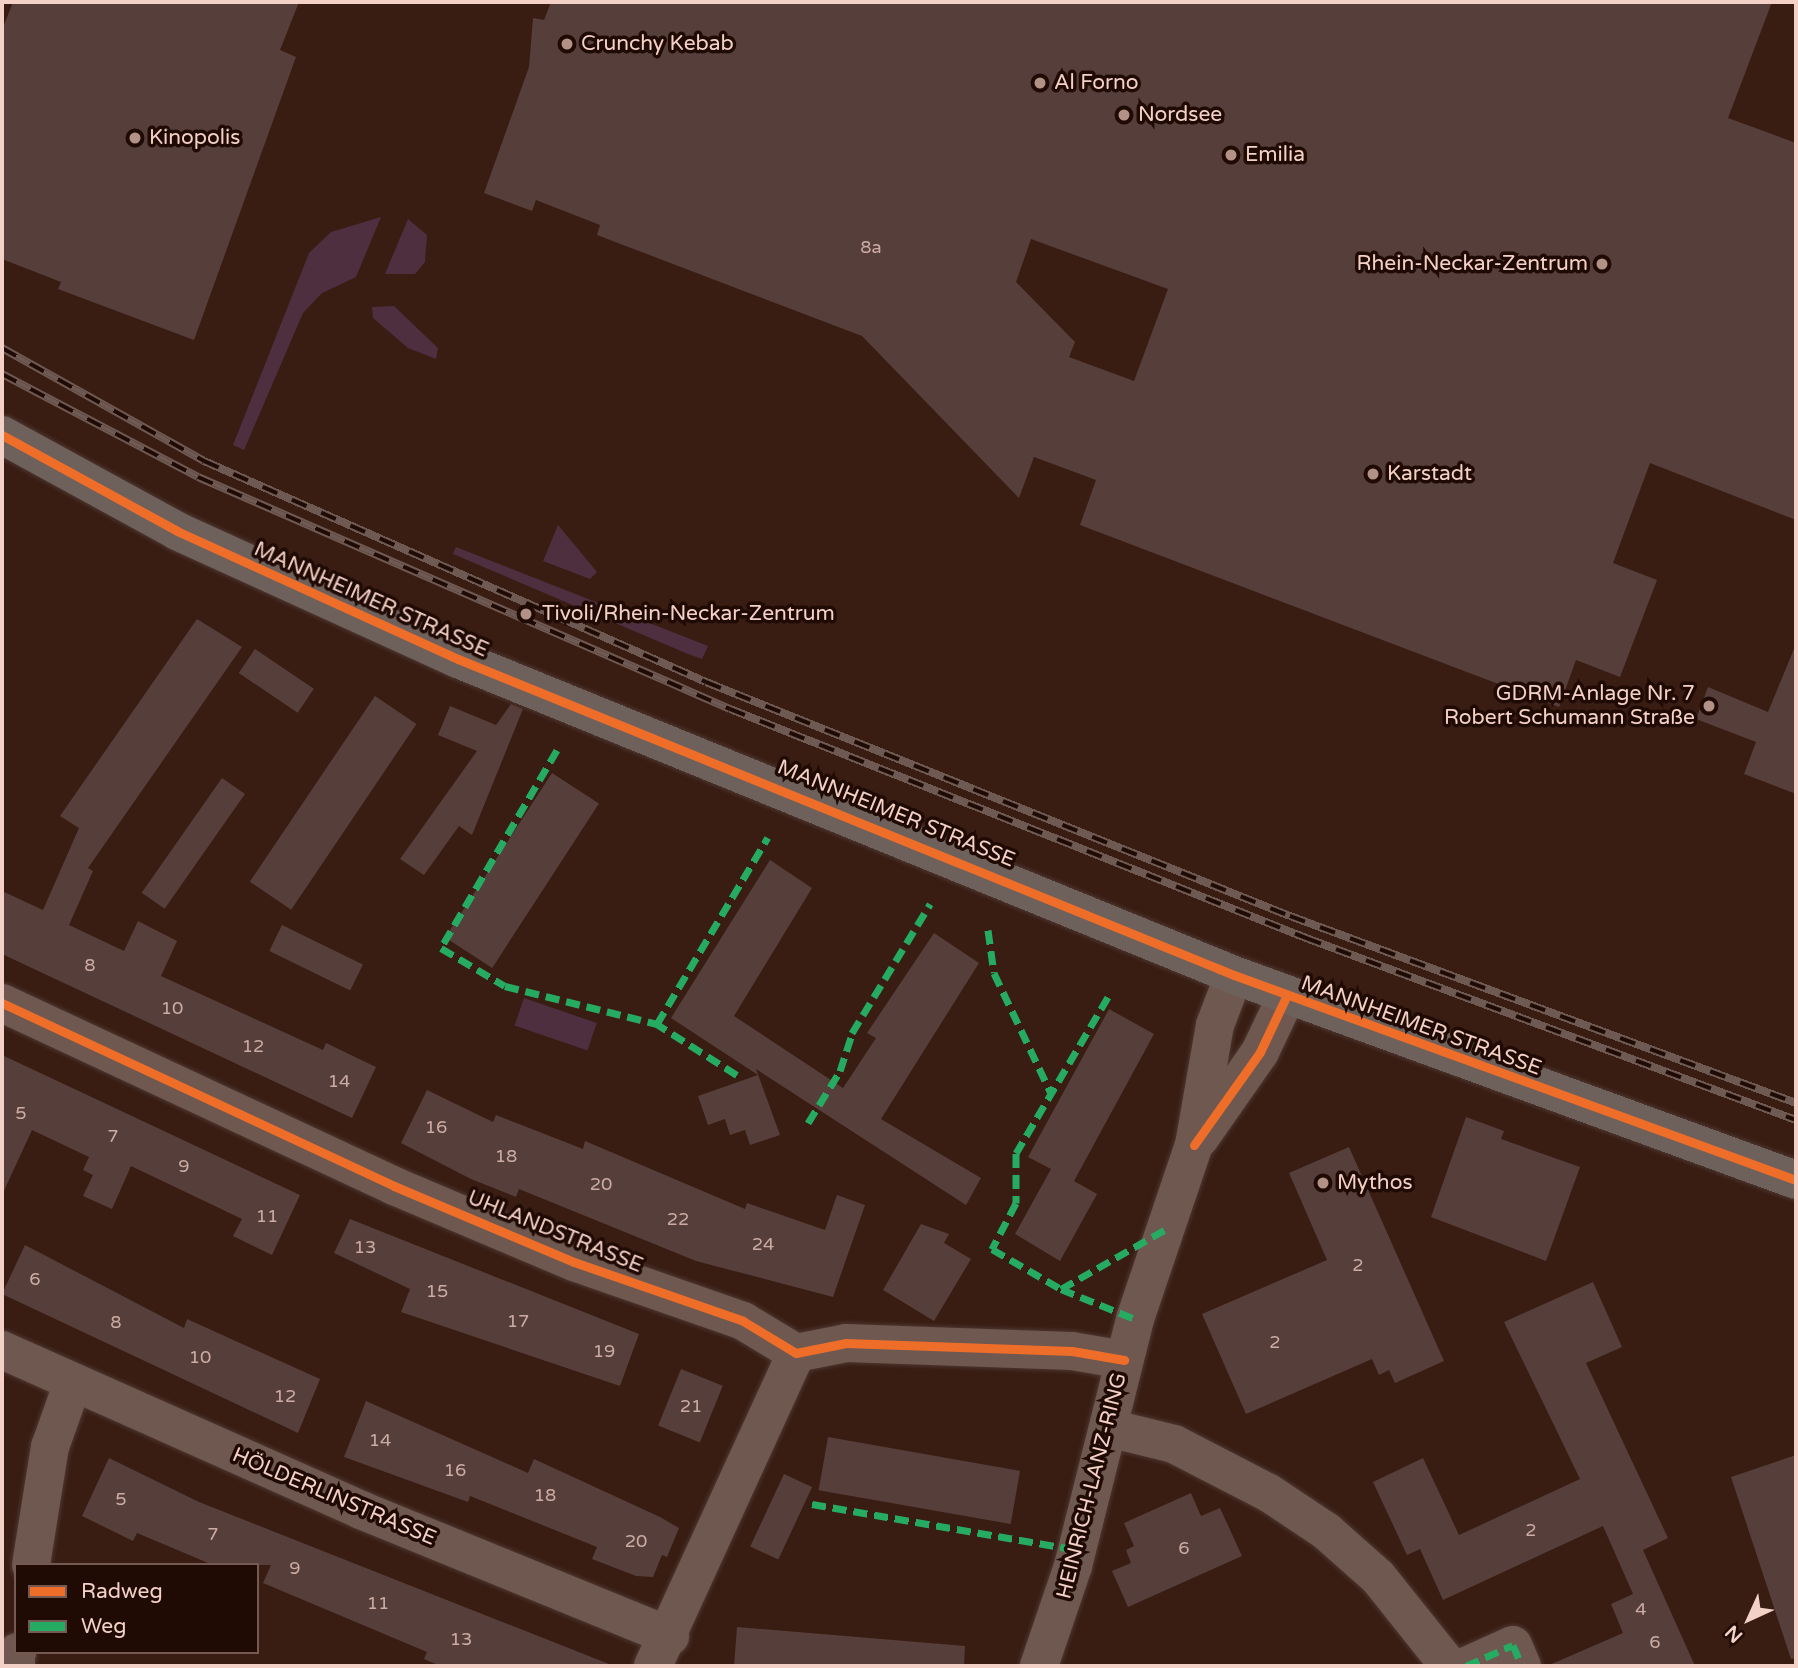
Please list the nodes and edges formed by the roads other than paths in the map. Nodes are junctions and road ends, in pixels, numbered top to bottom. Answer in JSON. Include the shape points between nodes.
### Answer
{"nodes":[{"id":1,"x":2,"y":435,"type":"edge"},
{"id":2,"x":1234,"y":975,"type":"junction"},
{"id":3,"x":1287,"y":995,"type":"junction"},
{"id":4,"x":2,"y":1003,"type":"edge"},
{"id":5,"x":1194,"y":1145,"type":"junction"},
{"id":6,"x":1796,"y":1180,"type":"edge"},
{"id":7,"x":2,"y":1350,"type":"edge"},
{"id":8,"x":796,"y":1353,"type":"junction"},
{"id":9,"x":1124,"y":1360,"type":"junction"},
{"id":10,"x":72,"y":1385,"type":"junction"},
{"id":11,"x":1109,"y":1428,"type":"junction"},
{"id":12,"x":31,"y":1563,"type":"edge"},
{"id":13,"x":662,"y":1651,"type":"edge"},
{"id":14,"x":1039,"y":1666,"type":"edge"},
{"id":15,"x":1449,"y":1666,"type":"edge"},
{"id":16,"x":1466,"y":1666,"type":"edge"},
{"id":17,"x":1522,"y":1666,"type":"edge"}],
"edges":[{"from":1,"to":2,"type":"main road","name":"MANNHEIMER STRASSE","via":[[177,531],[445,654]]},
{"from":2,"to":3,"type":"main road","name":"MANNHEIMER STRASSE"},
{"from":2,"to":5,"type":"street","name":"HEINRICH-LANZ-RING","via":[[1215,1025]]},
{"from":3,"to":5,"type":"street","name":"HEINRICH-LANZ-RING","via":[[1260,1052]]},
{"from":3,"to":6,"type":"main road","name":"MANNHEIMER STRASSE"},
{"from":4,"to":8,"type":"street","name":"UHLANDSTRASSE","via":[[394,1186],[574,1262],[743,1321]]},
{"from":5,"to":9,"type":"street","name":"HEINRICH-LANZ-RING"},
{"from":7,"to":10,"type":"street","name":"HÖLDERLINSTRASSE"},
{"from":8,"to":9,"type":"street","via":[[846,1343],[1072,1351]]},
{"from":8,"to":13,"type":"street"},
{"from":9,"to":11,"type":"street","name":"HEINRICH-LANZ-RING"},
{"from":10,"to":12,"type":"street","via":[[50,1447]]},
{"from":10,"to":13,"type":"street","name":"HÖLDERLINSTRASSE"},
{"from":11,"to":14,"type":"street","name":"HEINRICH-LANZ-RING"},
{"from":11,"to":15,"type":"street","via":[[1174,1444],[1269,1493],[1326,1531],[1378,1577]]},
{"from":16,"to":17,"type":"street","via":[[1513,1645]]}]}
